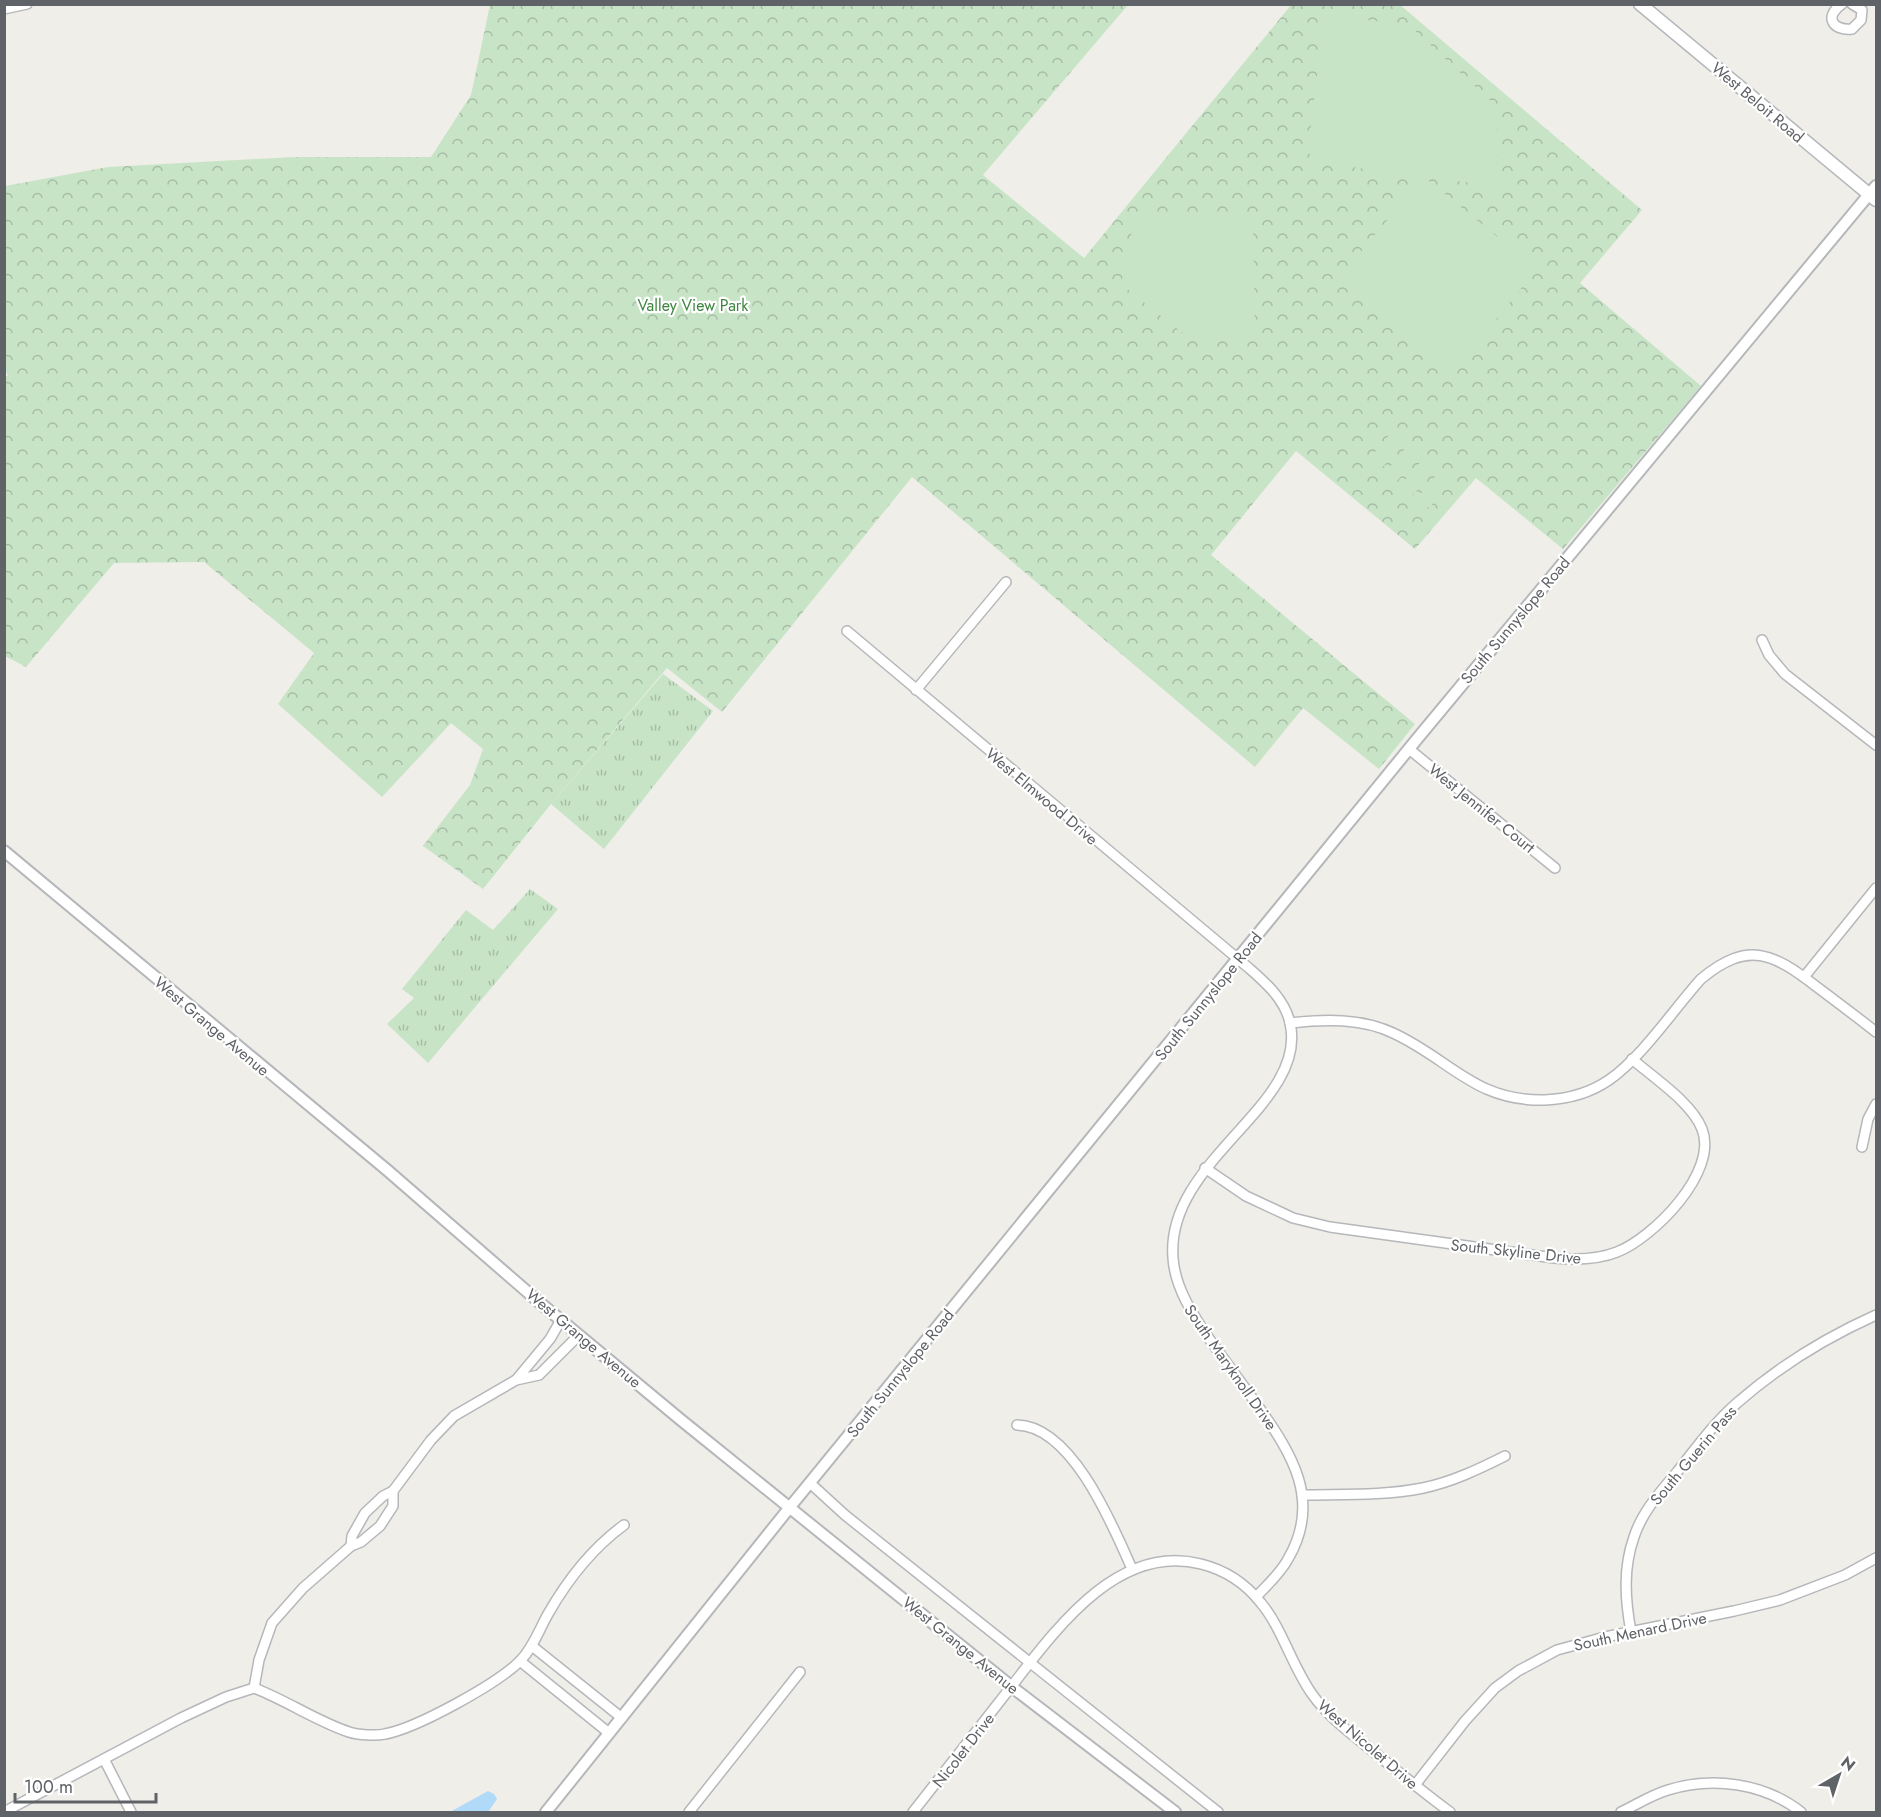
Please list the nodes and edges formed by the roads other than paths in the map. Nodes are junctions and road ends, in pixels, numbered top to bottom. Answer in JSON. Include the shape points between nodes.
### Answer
{"nodes":[{"id":1,"x":27,"y":4,"type":"edge"},
{"id":2,"x":1640,"y":4,"type":"edge"},
{"id":3,"x":1842,"y":4,"type":"edge"},
{"id":4,"x":1852,"y":4,"type":"edge"},
{"id":5,"x":1866,"y":7,"type":"edge"},
{"id":6,"x":4,"y":9,"type":"edge"},
{"id":7,"x":1874,"y":193,"type":"edge"},
{"id":8,"x":1006,"y":582,"type":"dead end"},
{"id":9,"x":847,"y":631,"type":"dead end"},
{"id":10,"x":1762,"y":640,"type":"dead end"},
{"id":11,"x":916,"y":690,"type":"junction"},
{"id":12,"x":1876,"y":745,"type":"edge"},
{"id":13,"x":1409,"y":749,"type":"junction"},
{"id":14,"x":4,"y":851,"type":"edge"},
{"id":15,"x":1555,"y":868,"type":"dead end"},
{"id":16,"x":1876,"y":888,"type":"edge"},
{"id":17,"x":1239,"y":959,"type":"junction"},
{"id":18,"x":1804,"y":977,"type":"junction"},
{"id":19,"x":1290,"y":1023,"type":"junction"},
{"id":20,"x":1876,"y":1032,"type":"edge"},
{"id":21,"x":1632,"y":1059,"type":"junction"},
{"id":22,"x":1876,"y":1104,"type":"edge"},
{"id":23,"x":1862,"y":1147,"type":"dead end"},
{"id":24,"x":1205,"y":1168,"type":"junction"},
{"id":25,"x":1876,"y":1315,"type":"edge"},
{"id":26,"x":561,"y":1320,"type":"junction"},
{"id":27,"x":579,"y":1335,"type":"junction"},
{"id":28,"x":516,"y":1380,"type":"junction"},
{"id":29,"x":1017,"y":1425,"type":"dead end"},
{"id":30,"x":1505,"y":1456,"type":"dead end"},
{"id":31,"x":810,"y":1484,"type":"junction"},
{"id":32,"x":393,"y":1491,"type":"junction"},
{"id":33,"x":1302,"y":1495,"type":"junction"},
{"id":34,"x":790,"y":1507,"type":"junction"},
{"id":35,"x":624,"y":1525,"type":"dead end"},
{"id":36,"x":351,"y":1546,"type":"junction"},
{"id":37,"x":1876,"y":1558,"type":"edge"},
{"id":38,"x":1132,"y":1569,"type":"junction"},
{"id":39,"x":1256,"y":1597,"type":"junction"},
{"id":40,"x":1631,"y":1632,"type":"junction"},
{"id":41,"x":532,"y":1646,"type":"junction"},
{"id":42,"x":520,"y":1661,"type":"junction"},
{"id":43,"x":1031,"y":1664,"type":"junction"},
{"id":44,"x":800,"y":1672,"type":"dead end"},
{"id":45,"x":1012,"y":1687,"type":"junction"},
{"id":46,"x":254,"y":1688,"type":"junction"},
{"id":47,"x":622,"y":1718,"type":"junction"},
{"id":48,"x":609,"y":1733,"type":"junction"},
{"id":49,"x":104,"y":1760,"type":"junction"},
{"id":50,"x":1414,"y":1785,"type":"junction"},
{"id":51,"x":4,"y":1812,"type":"edge"},
{"id":52,"x":131,"y":1812,"type":"edge"},
{"id":53,"x":546,"y":1812,"type":"edge"},
{"id":54,"x":688,"y":1812,"type":"edge"},
{"id":55,"x":914,"y":1812,"type":"edge"},
{"id":56,"x":1175,"y":1812,"type":"edge"},
{"id":57,"x":1218,"y":1812,"type":"edge"},
{"id":58,"x":1450,"y":1812,"type":"edge"},
{"id":59,"x":1621,"y":1812,"type":"edge"},
{"id":60,"x":1801,"y":1812,"type":"edge"}],
"edges":[{"from":1,"to":6,"type":"street"},
{"from":2,"to":7,"type":"main road","name":"West Beloit Road"},
{"from":3,"to":5,"type":"street","via":[[1832,18],[1838,28],[1852,29]]},
{"from":4,"to":5,"type":"street"},
{"from":7,"to":13,"type":"street","name":"South Sunnyslope Road"},
{"from":8,"to":11,"type":"street"},
{"from":9,"to":11,"type":"street","name":"West Elmwood Drive"},
{"from":10,"to":12,"type":"street","via":[[1769,656],[1785,674]]},
{"from":11,"to":17,"type":"street","name":"West Elmwood Drive"},
{"from":13,"to":15,"type":"street","name":"West Jennifer Court"},
{"from":13,"to":17,"type":"street","name":"South Sunnyslope Road"},
{"from":14,"to":26,"type":"street","name":"West Grange Avenue"},
{"from":16,"to":18,"type":"street"},
{"from":17,"to":19,"type":"street","name":"South Maryknoll Drive","via":[[1277,996]]},
{"from":17,"to":31,"type":"street","name":"South Sunnyslope Road"},
{"from":18,"to":20,"type":"street"},
{"from":18,"to":21,"type":"street","via":[[1762,955],[1729,959],[1701,979]]},
{"from":19,"to":21,"type":"street","via":[[1333,1020],[1376,1027],[1411,1042],[1485,1090],[1532,1101],[1578,1095],[1608,1080]]},
{"from":19,"to":24,"type":"street","name":"South Maryknoll Drive","via":[[1290,1048],[1282,1074]]},
{"from":21,"to":24,"type":"street","name":"South Skyline Drive","via":[[1698,1119],[1706,1146],[1701,1167],[1691,1184],[1658,1224],[1634,1243],[1596,1258],[1554,1258],[1330,1227],[1264,1206]]},
{"from":22,"to":23,"type":"street"},
{"from":24,"to":33,"type":"street","name":"South Maryknoll Drive","via":[[1187,1196],[1176,1224],[1172,1257],[1177,1278],[1199,1325],[1277,1433],[1297,1472]]},
{"from":25,"to":40,"type":"street","name":"South Guerin Pass","via":[[1802,1354],[1738,1402],[1659,1493],[1634,1537],[1626,1570]]},
{"from":26,"to":27,"type":"street","name":"West Grange Avenue"},
{"from":26,"to":28,"type":"street"},
{"from":27,"to":28,"type":"street","via":[[539,1375]]},
{"from":27,"to":34,"type":"street","name":"West Grange Avenue"},
{"from":28,"to":32,"type":"street","via":[[454,1416]]},
{"from":29,"to":38,"type":"street","via":[[1046,1433],[1075,1463],[1095,1492]]},
{"from":30,"to":33,"type":"street","via":[[1426,1488],[1379,1494]]},
{"from":31,"to":34,"type":"street","name":"South Sunnyslope Road"},
{"from":31,"to":43,"type":"street","name":"West Grange Avenue"},
{"from":32,"to":36,"type":"street","via":[[365,1513]]},
{"from":32,"to":36,"type":"street","via":[[393,1506],[380,1526]]},
{"from":33,"to":39,"type":"street","name":"South Maryknoll Drive","via":[[1296,1543],[1280,1572]]},
{"from":34,"to":45,"type":"street","name":"West Grange Avenue"},
{"from":34,"to":47,"type":"street","name":"South Sunnyslope Road"},
{"from":35,"to":41,"type":"street","via":[[604,1539],[574,1572]]},
{"from":36,"to":46,"type":"street","via":[[303,1588],[272,1623]]},
{"from":37,"to":40,"type":"street","name":"South Menard Drive","via":[[1845,1575],[1780,1600]]},
{"from":38,"to":39,"type":"street","name":"West Nicolet Drive","via":[[1190,1561],[1230,1575]]},
{"from":38,"to":43,"type":"street","name":"West Nicolet Drive","via":[[1096,1591]]},
{"from":39,"to":50,"type":"street","name":"West Nicolet Drive","via":[[1313,1696]]},
{"from":40,"to":50,"type":"street","name":"South Menard Drive","via":[[1567,1646],[1518,1671],[1481,1702]]},
{"from":41,"to":42,"type":"street"},
{"from":41,"to":47,"type":"street"},
{"from":42,"to":46,"type":"street","via":[[461,1701],[384,1735],[351,1732]]},
{"from":42,"to":48,"type":"street"},
{"from":43,"to":45,"type":"street","name":"Nicolet Drive"},
{"from":43,"to":57,"type":"street","name":"West Grange Avenue"},
{"from":44,"to":54,"type":"street"},
{"from":45,"to":55,"type":"street","name":"Nicolet Drive"},
{"from":45,"to":56,"type":"street","name":"West Grange Avenue"},
{"from":46,"to":49,"type":"street","via":[[226,1697]]},
{"from":47,"to":48,"type":"street","name":"South Sunnyslope Road"},
{"from":48,"to":53,"type":"street","name":"South Sunnyslope Road"},
{"from":49,"to":51,"type":"street"},
{"from":49,"to":52,"type":"street"},
{"from":50,"to":58,"type":"street","name":"West Nicolet Drive"},
{"from":59,"to":60,"type":"street","via":[[1665,1791],[1714,1782],[1750,1787]]}]}
